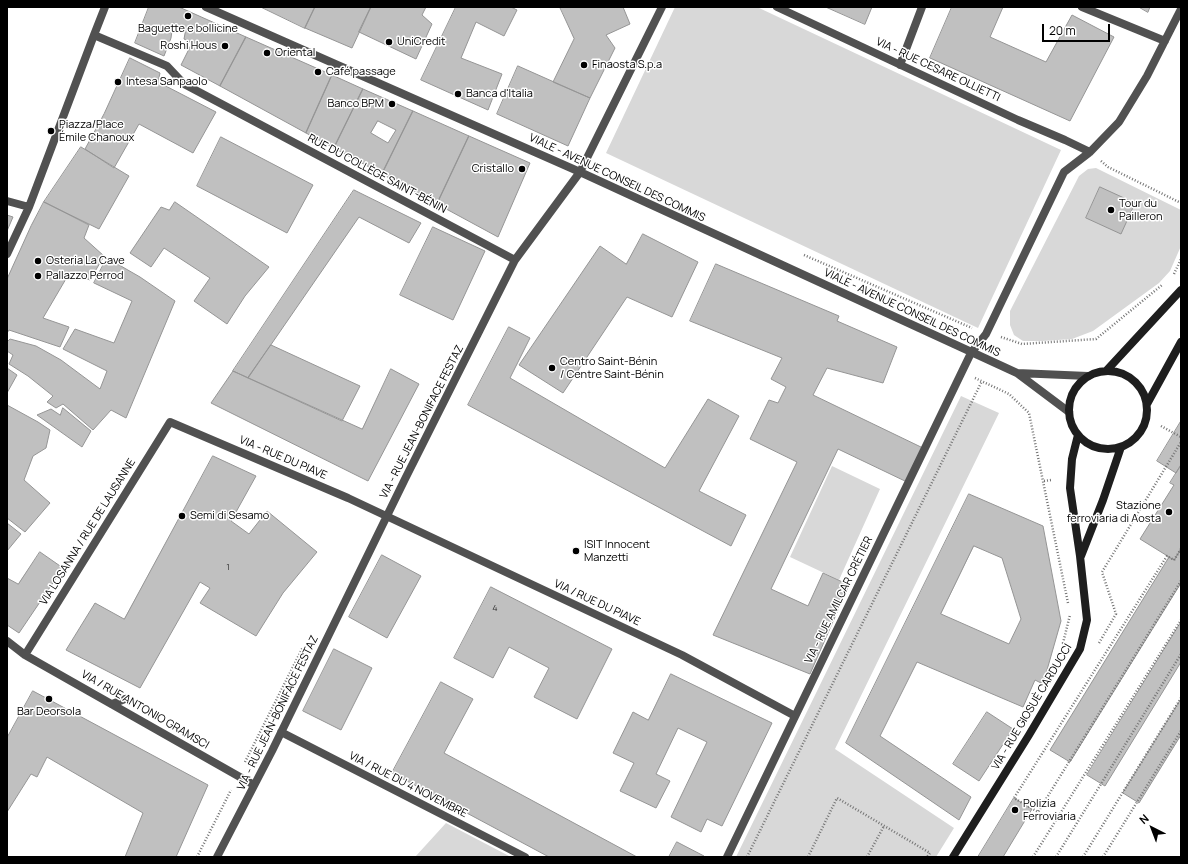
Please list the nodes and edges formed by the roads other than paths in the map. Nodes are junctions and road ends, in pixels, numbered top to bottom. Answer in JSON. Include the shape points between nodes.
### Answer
{"nodes":[{"id":1,"x":106,"y":7,"type":"edge"},
{"id":2,"x":206,"y":7,"type":"edge"},
{"id":3,"x":662,"y":7,"type":"edge"},
{"id":4,"x":777,"y":7,"type":"edge"},
{"id":5,"x":922,"y":7,"type":"edge"},
{"id":6,"x":1082,"y":7,"type":"edge"},
{"id":7,"x":1181,"y":8,"type":"edge"},
{"id":8,"x":94,"y":34,"type":"junction"},
{"id":9,"x":1165,"y":41,"type":"junction"},
{"id":10,"x":900,"y":65,"type":"junction"},
{"id":11,"x":1090,"y":152,"type":"junction"},
{"id":12,"x":580,"y":172,"type":"junction"},
{"id":13,"x":7,"y":201,"type":"edge"},
{"id":14,"x":29,"y":207,"type":"junction"},
{"id":15,"x":7,"y":254,"type":"edge"},
{"id":16,"x":516,"y":260,"type":"junction"},
{"id":17,"x":1181,"y":290,"type":"edge"},
{"id":18,"x":1181,"y":342,"type":"edge"},
{"id":19,"x":971,"y":353,"type":"junction"},
{"id":20,"x":1107,"y":370,"type":"junction"},
{"id":21,"x":1017,"y":373,"type":"junction"},
{"id":22,"x":1088,"y":376,"type":"junction"},
{"id":23,"x":1147,"y":404,"type":"junction"},
{"id":24,"x":1069,"y":412,"type":"junction"},
{"id":25,"x":170,"y":422,"type":"joint"},
{"id":26,"x":1078,"y":435,"type":"junction"},
{"id":27,"x":1121,"y":447,"type":"junction"},
{"id":28,"x":386,"y":517,"type":"junction"},
{"id":29,"x":1080,"y":556,"type":"junction"},
{"id":30,"x":7,"y":641,"type":"edge"},
{"id":31,"x":25,"y":654,"type":"junction"},
{"id":32,"x":125,"y":699,"type":"dead end"},
{"id":33,"x":112,"y":704,"type":"junction"},
{"id":34,"x":795,"y":716,"type":"junction"},
{"id":35,"x":281,"y":732,"type":"junction"},
{"id":36,"x":254,"y":785,"type":"junction"},
{"id":37,"x":217,"y":857,"type":"edge"},
{"id":38,"x":525,"y":857,"type":"edge"},
{"id":39,"x":727,"y":857,"type":"edge"},
{"id":40,"x":953,"y":857,"type":"edge"}],
"edges":[{"from":1,"to":8,"type":"street"},
{"from":2,"to":12,"type":"street","name":"VIALE - AVENUE CONSEIL DES COMMIS"},
{"from":3,"to":12,"type":"street","name":"VIA - RUE JEAN-BONIFACE FESTAZ"},
{"from":4,"to":10,"type":"street","name":"VIA - RUE CESARE OLLIETTI"},
{"from":5,"to":10,"type":"street"},
{"from":6,"to":9,"type":"street"},
{"from":7,"to":9,"type":"street","name":"VIA - RUE AMILCAR CRÉTIER"},
{"from":8,"to":14,"type":"street"},
{"from":8,"to":16,"type":"street","name":"RUE DU COLLÈGE SAINT-BÉNIN","via":[[167,66],[184,84]]},
{"from":9,"to":11,"type":"street","name":"VIA - RUE AMILCAR CRÉTIER","via":[[1119,122]]},
{"from":10,"to":11,"type":"street","name":"VIA - RUE CESARE OLLIETTI"},
{"from":11,"to":19,"type":"street","name":"VIA - RUE AMILCAR CRÉTIER","via":[[1064,172],[986,334]]},
{"from":12,"to":16,"type":"street","name":"VIA - RUE JEAN-BONIFACE FESTAZ"},
{"from":12,"to":19,"type":"street","name":"VIALE - AVENUE CONSEIL DES COMMIS"},
{"from":13,"to":14,"type":"street"},
{"from":14,"to":15,"type":"street"},
{"from":16,"to":28,"type":"street","name":"VIA - RUE JEAN-BONIFACE FESTAZ"},
{"from":17,"to":20,"type":"street"},
{"from":18,"to":23,"type":"street"},
{"from":19,"to":21,"type":"street","name":"VIALE - AVENUE CONSEIL DES COMMIS"},
{"from":19,"to":34,"type":"street","name":"VIA - RUE AMILCAR CRÉTIER"},
{"from":20,"to":22,"type":"street"},
{"from":20,"to":23,"type":"street","via":[[1131,377],[1139,385]]},
{"from":21,"to":22,"type":"street"},
{"from":21,"to":24,"type":"street"},
{"from":22,"to":24,"type":"street","via":[[1074,391]]},
{"from":23,"to":27,"type":"street","via":[[1143,428],[1138,436]]},
{"from":24,"to":26,"type":"street","via":[[1073,428]]},
{"from":25,"to":28,"type":"street","name":"VIA - RUE DU PIAVE","via":[[348,498]]},
{"from":25,"to":31,"type":"street","name":"VIA LOSANNA / RUE DE LAUSANNE"},
{"from":26,"to":27,"type":"street","via":[[1099,448]]},
{"from":26,"to":29,"type":"street","name":"VIA - RUE GIOSUÈ CARDUCCI","via":[[1072,459],[1070,488]]},
{"from":27,"to":29,"type":"street"},
{"from":28,"to":34,"type":"street","name":"VIA / RUE DU PIAVE","via":[[682,655]]},
{"from":28,"to":35,"type":"street","name":"VIA - RUE JEAN-BONIFACE FESTAZ"},
{"from":29,"to":40,"type":"street","name":"VIA - RUE GIOSUÈ CARDUCCI","via":[[1087,620],[1080,649]]},
{"from":30,"to":31,"type":"street","name":"VIA / RUE ANTONIO GRAMSCI"},
{"from":31,"to":33,"type":"street","name":"VIA / RUE ANTONIO GRAMSCI"},
{"from":32,"to":33,"type":"street"},
{"from":33,"to":36,"type":"street","name":"VIA / RUE ANTONIO GRAMSCI"},
{"from":34,"to":39,"type":"street","name":"VIA - RUE AMILCAR CRÉTIER"},
{"from":35,"to":36,"type":"street","name":"VIA - RUE JEAN-BONIFACE FESTAZ"},
{"from":35,"to":38,"type":"street","name":"VIA / RUE DU 4 NOVEMBRE"},
{"from":36,"to":37,"type":"street","name":"VIA - RUE JEAN-BONIFACE FESTAZ"}]}
